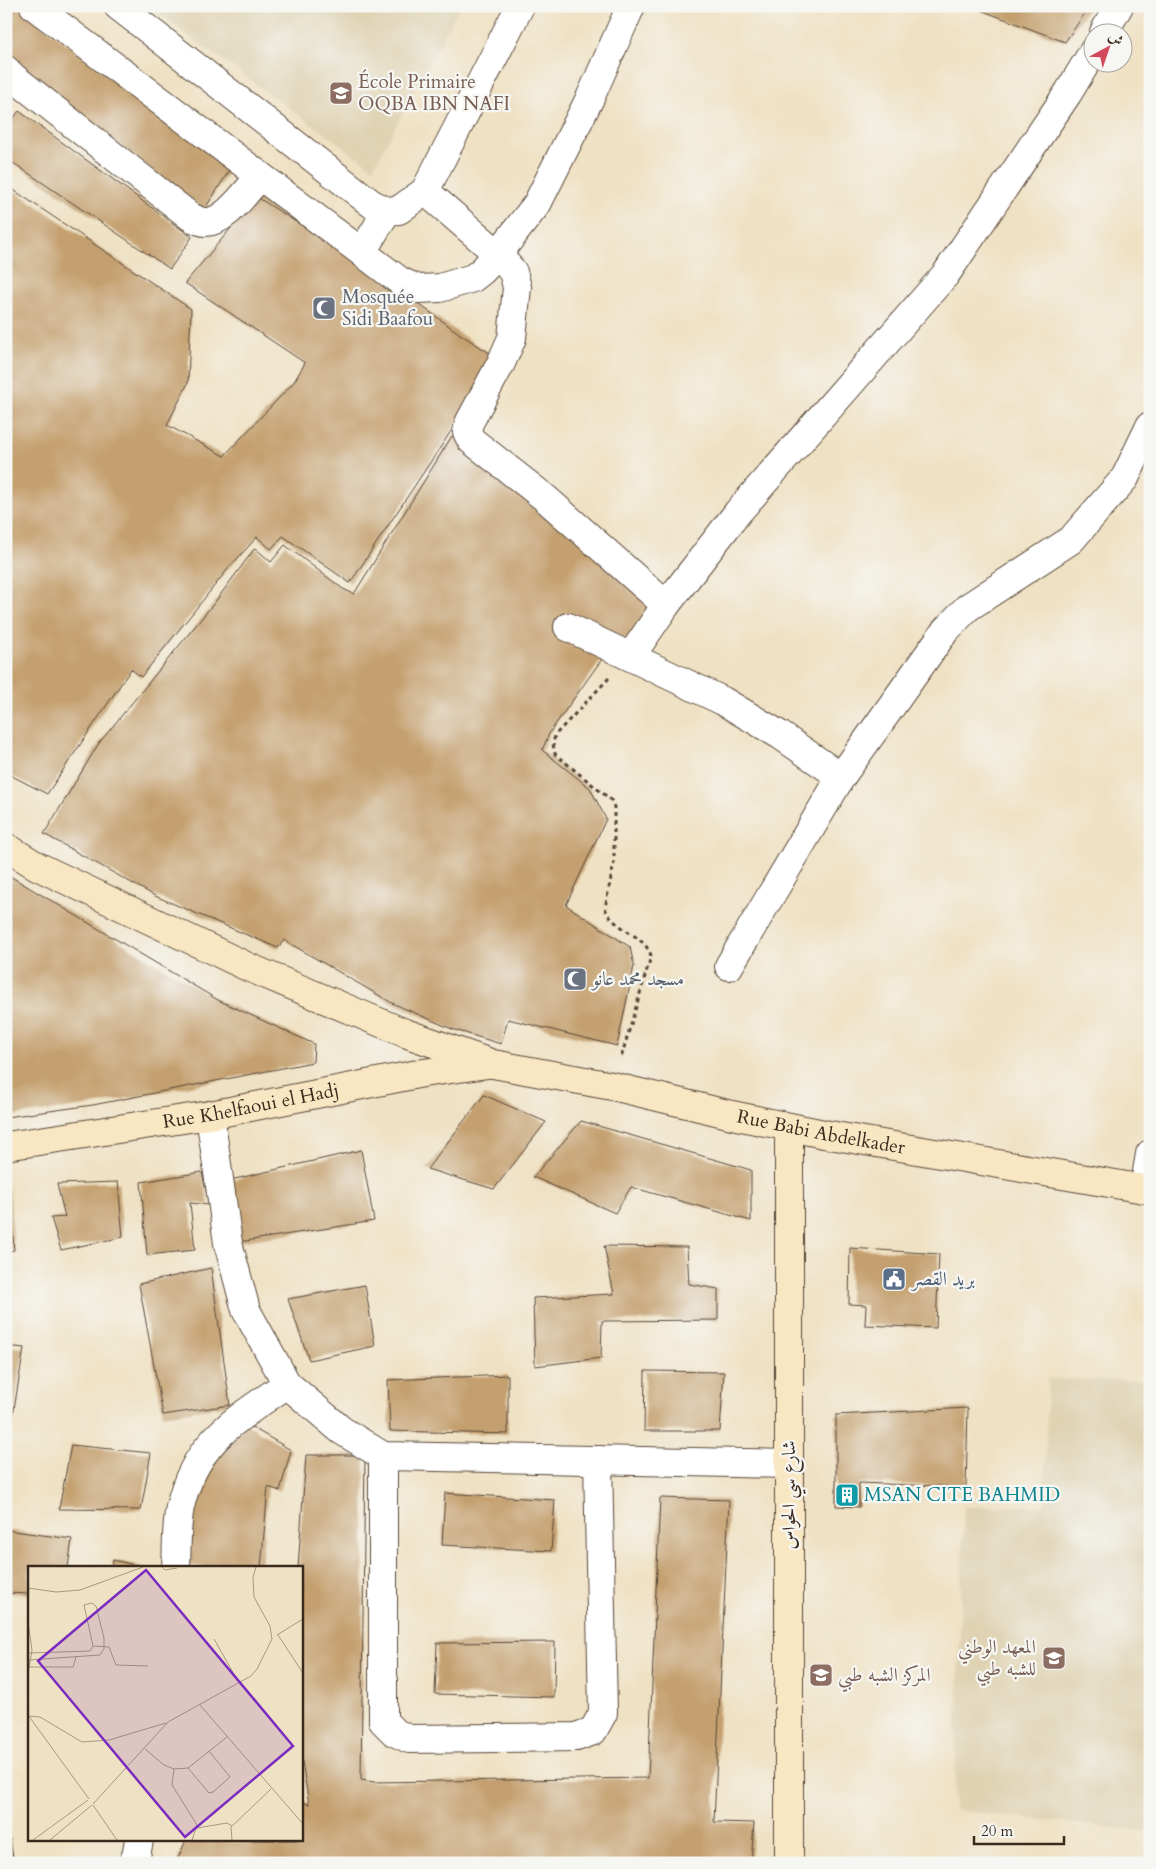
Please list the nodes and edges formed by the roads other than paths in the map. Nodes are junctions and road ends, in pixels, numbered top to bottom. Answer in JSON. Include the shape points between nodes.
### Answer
{"nodes":[{"id":1,"x":34,"y":6,"type":"edge"},
{"id":2,"x":118,"y":6,"type":"edge"},
{"id":3,"x":520,"y":6,"type":"edge"},
{"id":4,"x":631,"y":6,"type":"edge"},
{"id":5,"x":1119,"y":6,"type":"edge"},
{"id":6,"x":1110,"y":22,"type":"edge"},
{"id":7,"x":1084,"y":66,"type":"edge"},
{"id":8,"x":6,"y":70,"type":"edge"},
{"id":9,"x":260,"y":176,"type":"junction"},
{"id":10,"x":425,"y":191,"type":"junction"},
{"id":11,"x":386,"y":211,"type":"junction"},
{"id":12,"x":362,"y":252,"type":"junction"},
{"id":13,"x":498,"y":254,"type":"junction"},
{"id":14,"x":1150,"y":426,"type":"edge"},
{"id":15,"x":666,"y":605,"type":"junction"},
{"id":16,"x":568,"y":627,"type":"dead end"},
{"id":17,"x":631,"y":656,"type":"junction"},
{"id":18,"x":841,"y":777,"type":"junction"},
{"id":19,"x":6,"y":847,"type":"edge"},
{"id":20,"x":729,"y":966,"type":"dead end"},
{"id":21,"x":493,"y":1064,"type":"junction"},
{"id":22,"x":210,"y":1115,"type":"junction"},
{"id":23,"x":789,"y":1127,"type":"junction"},
{"id":24,"x":6,"y":1146,"type":"edge"},
{"id":25,"x":1150,"y":1154,"type":"edge"},
{"id":26,"x":1147,"y":1190,"type":"edge"},
{"id":27,"x":287,"y":1384,"type":"junction"},
{"id":28,"x":383,"y":1456,"type":"junction"},
{"id":29,"x":598,"y":1460,"type":"junction"},
{"id":30,"x":789,"y":1464,"type":"junction"},
{"id":31,"x":176,"y":1566,"type":"edge"},
{"id":32,"x":139,"y":1842,"type":"edge"},
{"id":33,"x":133,"y":1863,"type":"edge"},
{"id":34,"x":789,"y":1863,"type":"edge"}],
"edges":[{"from":1,"to":9,"type":"street"},
{"from":2,"to":11,"type":"street","via":[[372,204]]},
{"from":3,"to":10,"type":"street"},
{"from":4,"to":13,"type":"street","via":[[538,204]]},
{"from":5,"to":6,"type":"street"},
{"from":7,"to":15,"type":"street","via":[[946,274],[738,512]]},
{"from":8,"to":9,"type":"street","via":[[191,217],[204,223],[228,212]]},
{"from":9,"to":12,"type":"street"},
{"from":10,"to":11,"type":"street","via":[[399,210]]},
{"from":10,"to":13,"type":"street"},
{"from":11,"to":12,"type":"street"},
{"from":12,"to":13,"type":"street","via":[[400,281],[418,289],[440,288],[472,278]]},
{"from":13,"to":15,"type":"street","via":[[513,272],[518,287],[512,338],[468,423],[467,432],[477,446],[545,498]]},
{"from":14,"to":18,"type":"street","via":[[1125,478],[1071,540],[967,608],[945,631]]},
{"from":15,"to":17,"type":"street"},
{"from":16,"to":17,"type":"street"},
{"from":17,"to":18,"type":"street","via":[[723,701],[780,734]]},
{"from":18,"to":20,"type":"street"},
{"from":19,"to":21,"type":"street","via":[[37,866],[248,967],[404,1033]]},
{"from":21,"to":22,"type":"street","name":"Rue Khelfaoui el Hadj","via":[[423,1073]]},
{"from":21,"to":23,"type":"street","name":"Rue Babi Abdelkader","via":[[612,1086]]},
{"from":22,"to":24,"type":"street","name":"Rue Khelfaoui el Hadj"},
{"from":22,"to":27,"type":"street","via":[[228,1243],[246,1310]]},
{"from":23,"to":26,"type":"street","name":"Rue Babi Abdelkader"},
{"from":23,"to":30,"type":"street","name":"شارع سي الحواس"},
{"from":25,"to":26,"type":"street"},
{"from":27,"to":28,"type":"street","via":[[341,1430]]},
{"from":27,"to":31,"type":"street","via":[[231,1424],[204,1451],[189,1475],[180,1509]]},
{"from":28,"to":29,"type":"street"},
{"from":28,"to":29,"type":"street","via":[[384,1721],[394,1732],[409,1739],[576,1737],[593,1731],[603,1713]]},
{"from":29,"to":30,"type":"street"},
{"from":30,"to":34,"type":"street","name":"شارع سي الحواس"},
{"from":32,"to":33,"type":"street"}]}
